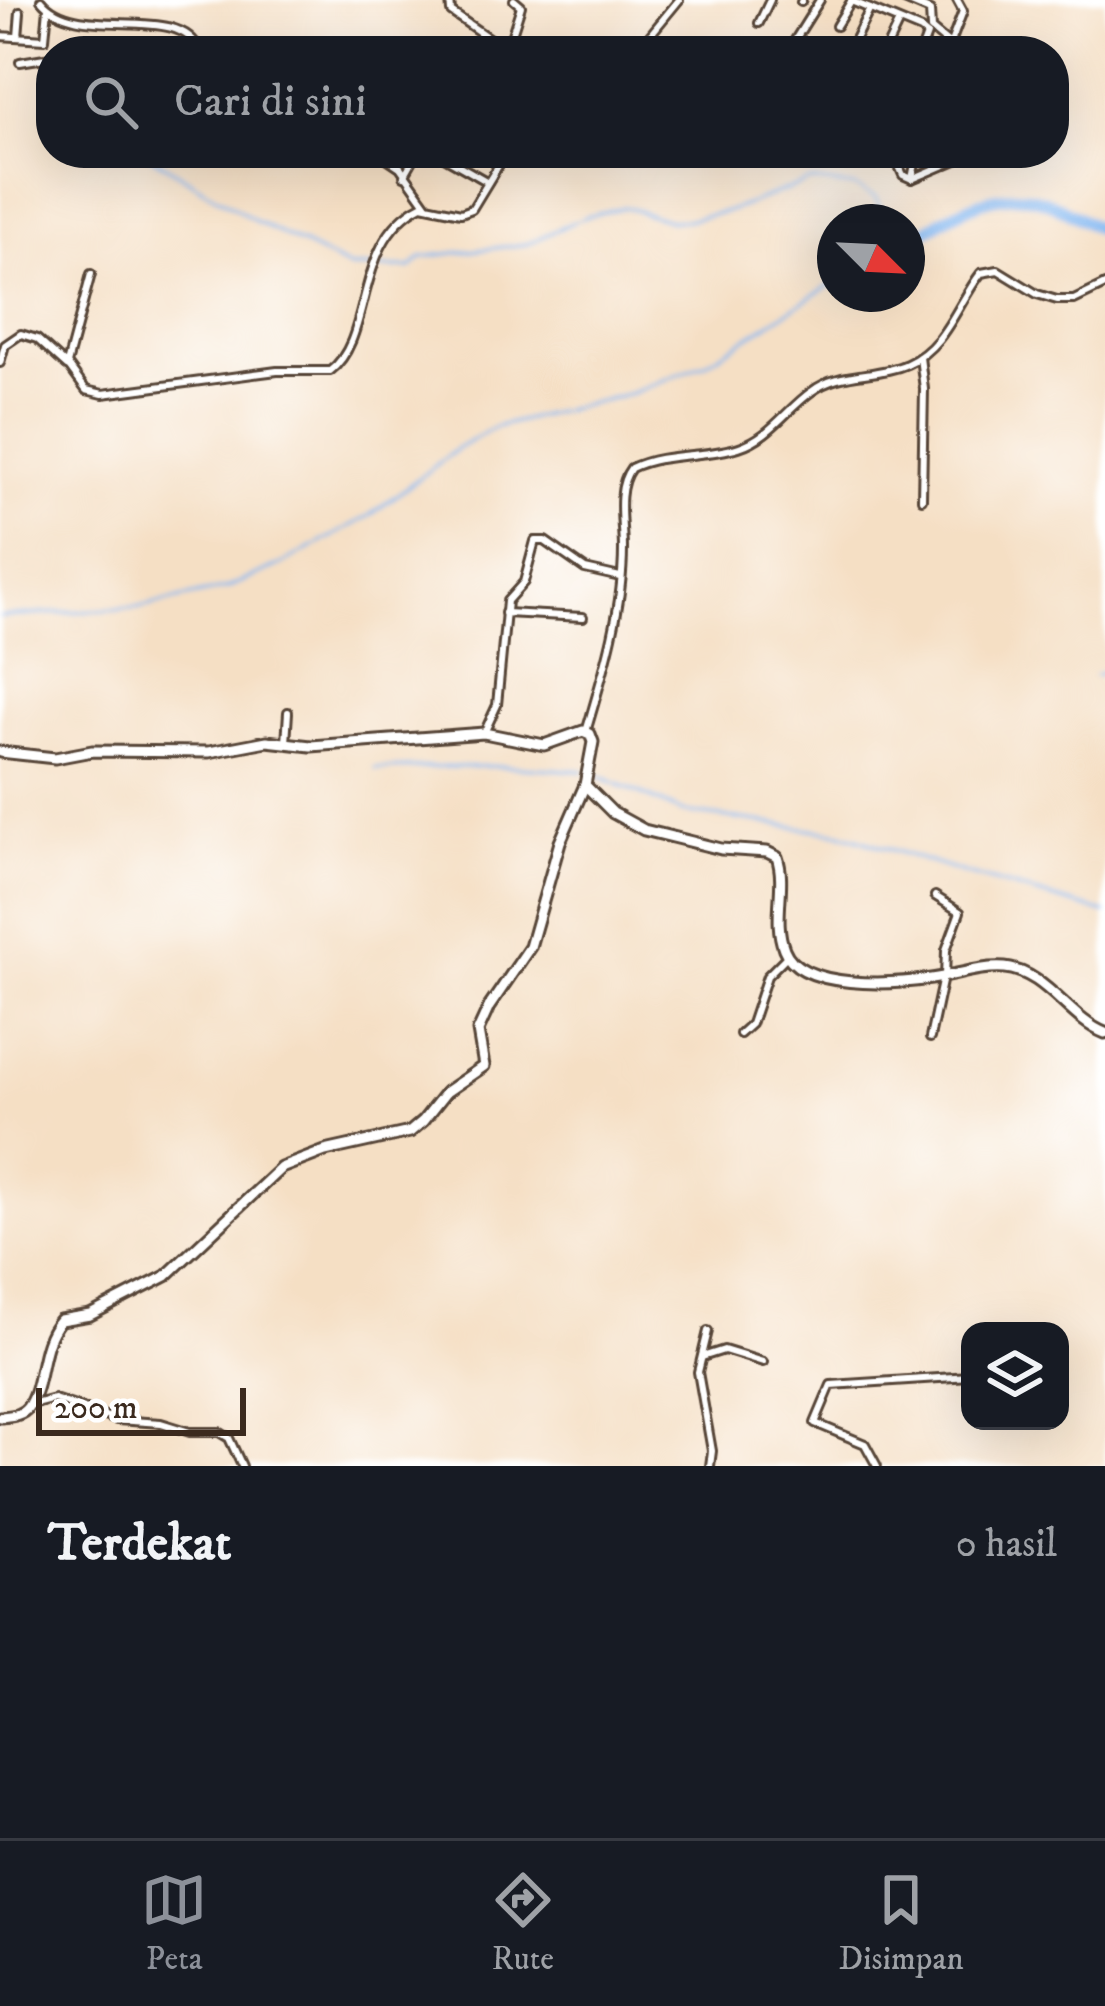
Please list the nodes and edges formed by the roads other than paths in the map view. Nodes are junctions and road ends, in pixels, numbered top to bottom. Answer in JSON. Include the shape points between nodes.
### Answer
{"nodes":[{"id":1,"x":41,"y":0,"type":"edge"},
{"id":2,"x":450,"y":0,"type":"edge"},
{"id":3,"x":514,"y":0,"type":"edge"},
{"id":4,"x":679,"y":0,"type":"edge"},
{"id":5,"x":770,"y":0,"type":"edge"},
{"id":6,"x":820,"y":0,"type":"edge"},
{"id":7,"x":904,"y":0,"type":"edge"},
{"id":8,"x":957,"y":0,"type":"edge"},
{"id":9,"x":852,"y":1,"type":"edge"},
{"id":10,"x":48,"y":8,"type":"junction"},
{"id":11,"x":870,"y":9,"type":"junction"},
{"id":12,"x":98,"y":11,"type":"dead end"},
{"id":13,"x":20,"y":12,"type":"dead end"},
{"id":14,"x":899,"y":21,"type":"junction"},
{"id":15,"x":759,"y":23,"type":"dead end"},
{"id":16,"x":836,"y":26,"type":"dead end"},
{"id":17,"x":195,"y":30,"type":"dead end"},
{"id":18,"x":0,"y":36,"type":"edge"},
{"id":19,"x":45,"y":36,"type":"edge"},
{"id":20,"x":196,"y":36,"type":"edge"},
{"id":21,"x":485,"y":36,"type":"edge"},
{"id":22,"x":513,"y":36,"type":"edge"},
{"id":23,"x":649,"y":36,"type":"edge"},
{"id":24,"x":797,"y":36,"type":"edge"},
{"id":25,"x":857,"y":36,"type":"edge"},
{"id":26,"x":892,"y":36,"type":"edge"},
{"id":27,"x":926,"y":36,"type":"edge"},
{"id":28,"x":939,"y":36,"type":"edge"},
{"id":29,"x":954,"y":36,"type":"edge"},
{"id":30,"x":18,"y":37,"type":"junction"},
{"id":31,"x":36,"y":38,"type":"edge"},
{"id":32,"x":36,"y":59,"type":"edge"},
{"id":33,"x":20,"y":62,"type":"dead end"},
{"id":34,"x":400,"y":168,"type":"edge"},
{"id":35,"x":409,"y":168,"type":"edge"},
{"id":36,"x":463,"y":168,"type":"edge"},
{"id":37,"x":497,"y":168,"type":"edge"},
{"id":38,"x":899,"y":168,"type":"edge"},
{"id":39,"x":914,"y":168,"type":"edge"},
{"id":40,"x":935,"y":168,"type":"edge"},
{"id":41,"x":404,"y":176,"type":"junction"},
{"id":42,"x":912,"y":179,"type":"junction"},
{"id":43,"x":488,"y":182,"type":"junction"},
{"id":44,"x":427,"y":205,"type":"junction"},
{"id":45,"x":91,"y":274,"type":"dead end"},
{"id":46,"x":1105,"y":286,"type":"edge"},
{"id":47,"x":920,"y":357,"type":"junction"},
{"id":48,"x":0,"y":363,"type":"edge"},
{"id":49,"x":67,"y":366,"type":"junction"},
{"id":50,"x":922,"y":499,"type":"dead end"},
{"id":51,"x":620,"y":577,"type":"junction"},
{"id":52,"x":505,"y":613,"type":"junction"},
{"id":53,"x":583,"y":617,"type":"dead end"},
{"id":54,"x":289,"y":712,"type":"dead end"},
{"id":55,"x":586,"y":731,"type":"junction"},
{"id":56,"x":484,"y":734,"type":"junction"},
{"id":57,"x":286,"y":743,"type":"junction"},
{"id":58,"x":0,"y":752,"type":"edge"},
{"id":59,"x":587,"y":776,"type":"junction"},
{"id":60,"x":935,"y":896,"type":"dead end"},
{"id":61,"x":787,"y":956,"type":"junction"},
{"id":62,"x":944,"y":977,"type":"junction"},
{"id":63,"x":1105,"y":1033,"type":"edge"},
{"id":64,"x":740,"y":1034,"type":"dead end"},
{"id":65,"x":931,"y":1038,"type":"dead end"},
{"id":66,"x":708,"y":1331,"type":"dead end"},
{"id":67,"x":702,"y":1358,"type":"junction"},
{"id":68,"x":763,"y":1362,"type":"dead end"},
{"id":69,"x":961,"y":1377,"type":"edge"},
{"id":70,"x":28,"y":1406,"type":"junction"},
{"id":71,"x":0,"y":1417,"type":"edge"},
{"id":72,"x":242,"y":1466,"type":"edge"},
{"id":73,"x":710,"y":1466,"type":"edge"},
{"id":74,"x":877,"y":1466,"type":"edge"}],
"edges":[{"from":1,"to":10,"type":"street"},
{"from":2,"to":21,"type":"street","via":[[451,12]]},
{"from":3,"to":22,"type":"street","via":[[521,14]]},
{"from":4,"to":23,"type":"street"},
{"from":5,"to":15,"type":"street"},
{"from":6,"to":24,"type":"street"},
{"from":7,"to":28,"type":"street","via":[[930,11]]},
{"from":8,"to":29,"type":"street","via":[[963,11]]},
{"from":9,"to":11,"type":"street"},
{"from":9,"to":16,"type":"street"},
{"from":10,"to":12,"type":"street"},
{"from":10,"to":19,"type":"street"},
{"from":11,"to":14,"type":"street"},
{"from":11,"to":25,"type":"street"},
{"from":13,"to":30,"type":"street"},
{"from":14,"to":26,"type":"street"},
{"from":14,"to":27,"type":"street"},
{"from":17,"to":20,"type":"street"},
{"from":18,"to":30,"type":"street"},
{"from":30,"to":31,"type":"street"},
{"from":32,"to":33,"type":"street"},
{"from":34,"to":41,"type":"street"},
{"from":35,"to":41,"type":"street"},
{"from":36,"to":43,"type":"street"},
{"from":37,"to":43,"type":"street"},
{"from":38,"to":42,"type":"street"},
{"from":39,"to":42,"type":"street"},
{"from":40,"to":42,"type":"street"},
{"from":41,"to":44,"type":"street"},
{"from":43,"to":44,"type":"street","via":[[469,211]]},
{"from":44,"to":49,"type":"street","via":[[408,214],[374,258],[343,356],[330,371],[103,394],[86,390]]},
{"from":45,"to":49,"type":"street"},
{"from":46,"to":47,"type":"street","via":[[1066,301],[998,270],[981,273],[955,320]]},
{"from":47,"to":50,"type":"street"},
{"from":47,"to":51,"type":"street","via":[[812,390],[745,446],[631,468],[622,488]]},
{"from":48,"to":49,"type":"street","via":[[8,340],[21,334]]},
{"from":51,"to":52,"type":"street","via":[[579,567],[538,539]]},
{"from":51,"to":55,"type":"street"},
{"from":52,"to":53,"type":"street"},
{"from":52,"to":56,"type":"street","via":[[497,705]]},
{"from":54,"to":57,"type":"street"},
{"from":55,"to":56,"type":"street","via":[[544,745]]},
{"from":55,"to":59,"type":"street","via":[[593,739]]},
{"from":56,"to":57,"type":"street"},
{"from":57,"to":58,"type":"street","via":[[56,758]]},
{"from":59,"to":61,"type":"street","via":[[613,813],[644,830],[777,857],[777,917]]},
{"from":59,"to":70,"type":"street","via":[[530,947],[481,1024],[484,1066],[446,1092],[418,1127],[281,1168],[166,1276],[90,1315],[60,1320]]},
{"from":60,"to":62,"type":"street","via":[[960,912]]},
{"from":61,"to":62,"type":"street","via":[[837,980]]},
{"from":61,"to":64,"type":"street","via":[[765,980]]},
{"from":62,"to":63,"type":"street","via":[[1012,969]]},
{"from":62,"to":65,"type":"street"},
{"from":66,"to":67,"type":"street"},
{"from":67,"to":68,"type":"street","via":[[724,1351]]},
{"from":67,"to":73,"type":"street"},
{"from":69,"to":74,"type":"street","via":[[831,1385],[815,1423],[865,1444]]},
{"from":70,"to":71,"type":"street"},
{"from":70,"to":72,"type":"street","via":[[54,1399],[117,1420],[219,1432]]}]}
